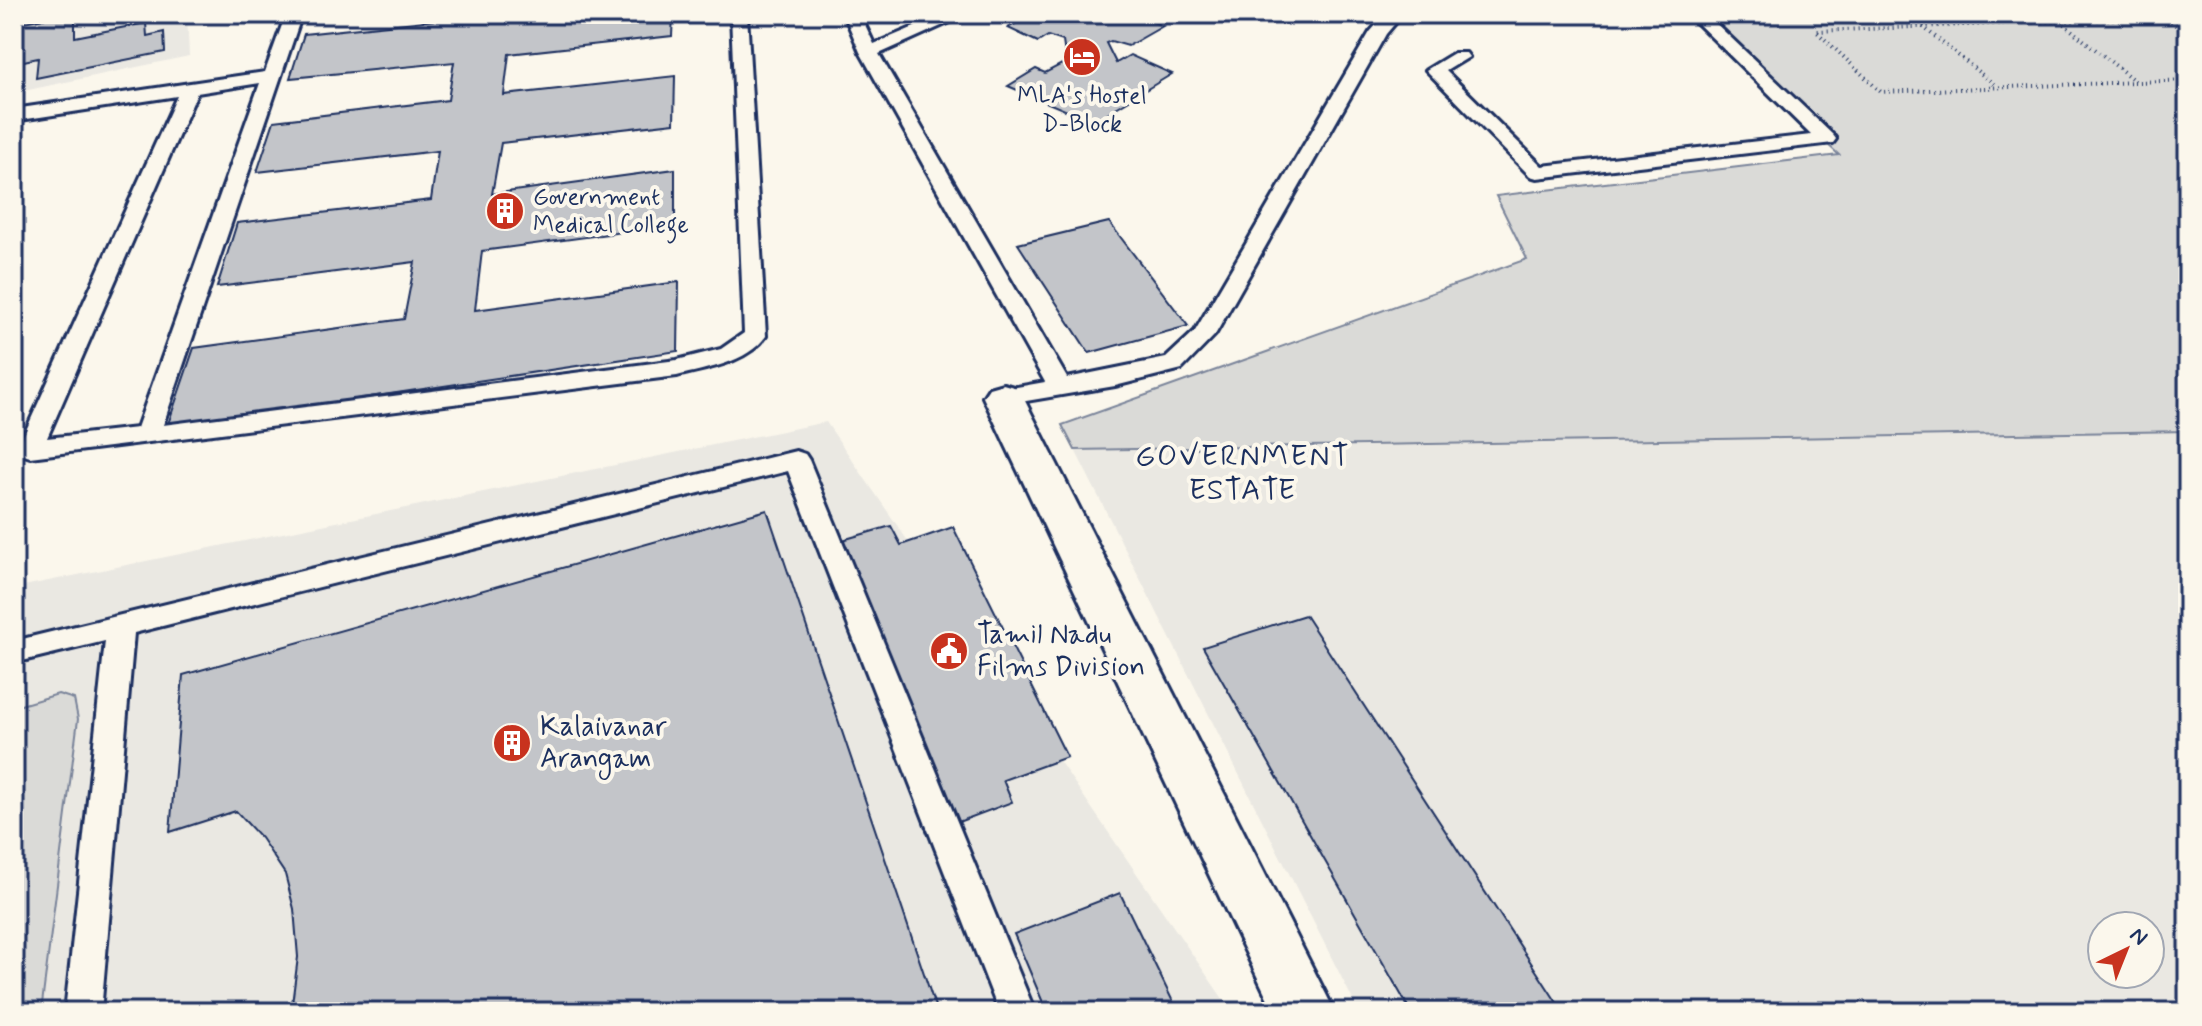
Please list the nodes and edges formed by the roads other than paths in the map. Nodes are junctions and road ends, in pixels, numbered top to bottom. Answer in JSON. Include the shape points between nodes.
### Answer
{"nodes":[{"id":1,"x":294,"y":14,"type":"edge"},
{"id":2,"x":739,"y":14,"type":"edge"},
{"id":3,"x":852,"y":14,"type":"edge"},
{"id":4,"x":960,"y":14,"type":"edge"},
{"id":5,"x":1395,"y":14,"type":"edge"},
{"id":6,"x":1696,"y":14,"type":"edge"},
{"id":7,"x":869,"y":52,"type":"junction"},
{"id":8,"x":1460,"y":57,"type":"dead end"},
{"id":9,"x":272,"y":76,"type":"junction"},
{"id":10,"x":189,"y":90,"type":"junction"},
{"id":11,"x":14,"y":115,"type":"edge"},
{"id":12,"x":1060,"y":387,"type":"junction"},
{"id":13,"x":1003,"y":397,"type":"joint"},
{"id":14,"x":147,"y":435,"type":"junction"},
{"id":15,"x":121,"y":626,"type":"junction"},
{"id":16,"x":14,"y":652,"type":"edge"},
{"id":17,"x":83,"y":1012,"type":"edge"},
{"id":18,"x":1017,"y":1012,"type":"edge"},
{"id":19,"x":1305,"y":1012,"type":"edge"}],
"edges":[{"from":1,"to":9,"type":"lane"},
{"from":2,"to":14,"type":"lane","via":[[755,336],[729,354],[677,368]]},
{"from":3,"to":7,"type":"lane"},
{"from":4,"to":7,"type":"lane"},
{"from":5,"to":12,"type":"lane","via":[[1379,32],[1204,335],[1174,364]]},
{"from":6,"to":8,"type":"lane","via":[[1826,139],[1537,172],[1435,70]]},
{"from":7,"to":12,"type":"lane"},
{"from":9,"to":10,"type":"lane"},
{"from":9,"to":14,"type":"lane"},
{"from":10,"to":11,"type":"lane"},
{"from":10,"to":14,"type":"lane","via":[[30,448]]},
{"from":12,"to":13,"type":"lane"},
{"from":13,"to":19,"type":"street"},
{"from":15,"to":16,"type":"lane"},
{"from":15,"to":17,"type":"lane"},
{"from":15,"to":18,"type":"lane","via":[[796,460]]}]}
